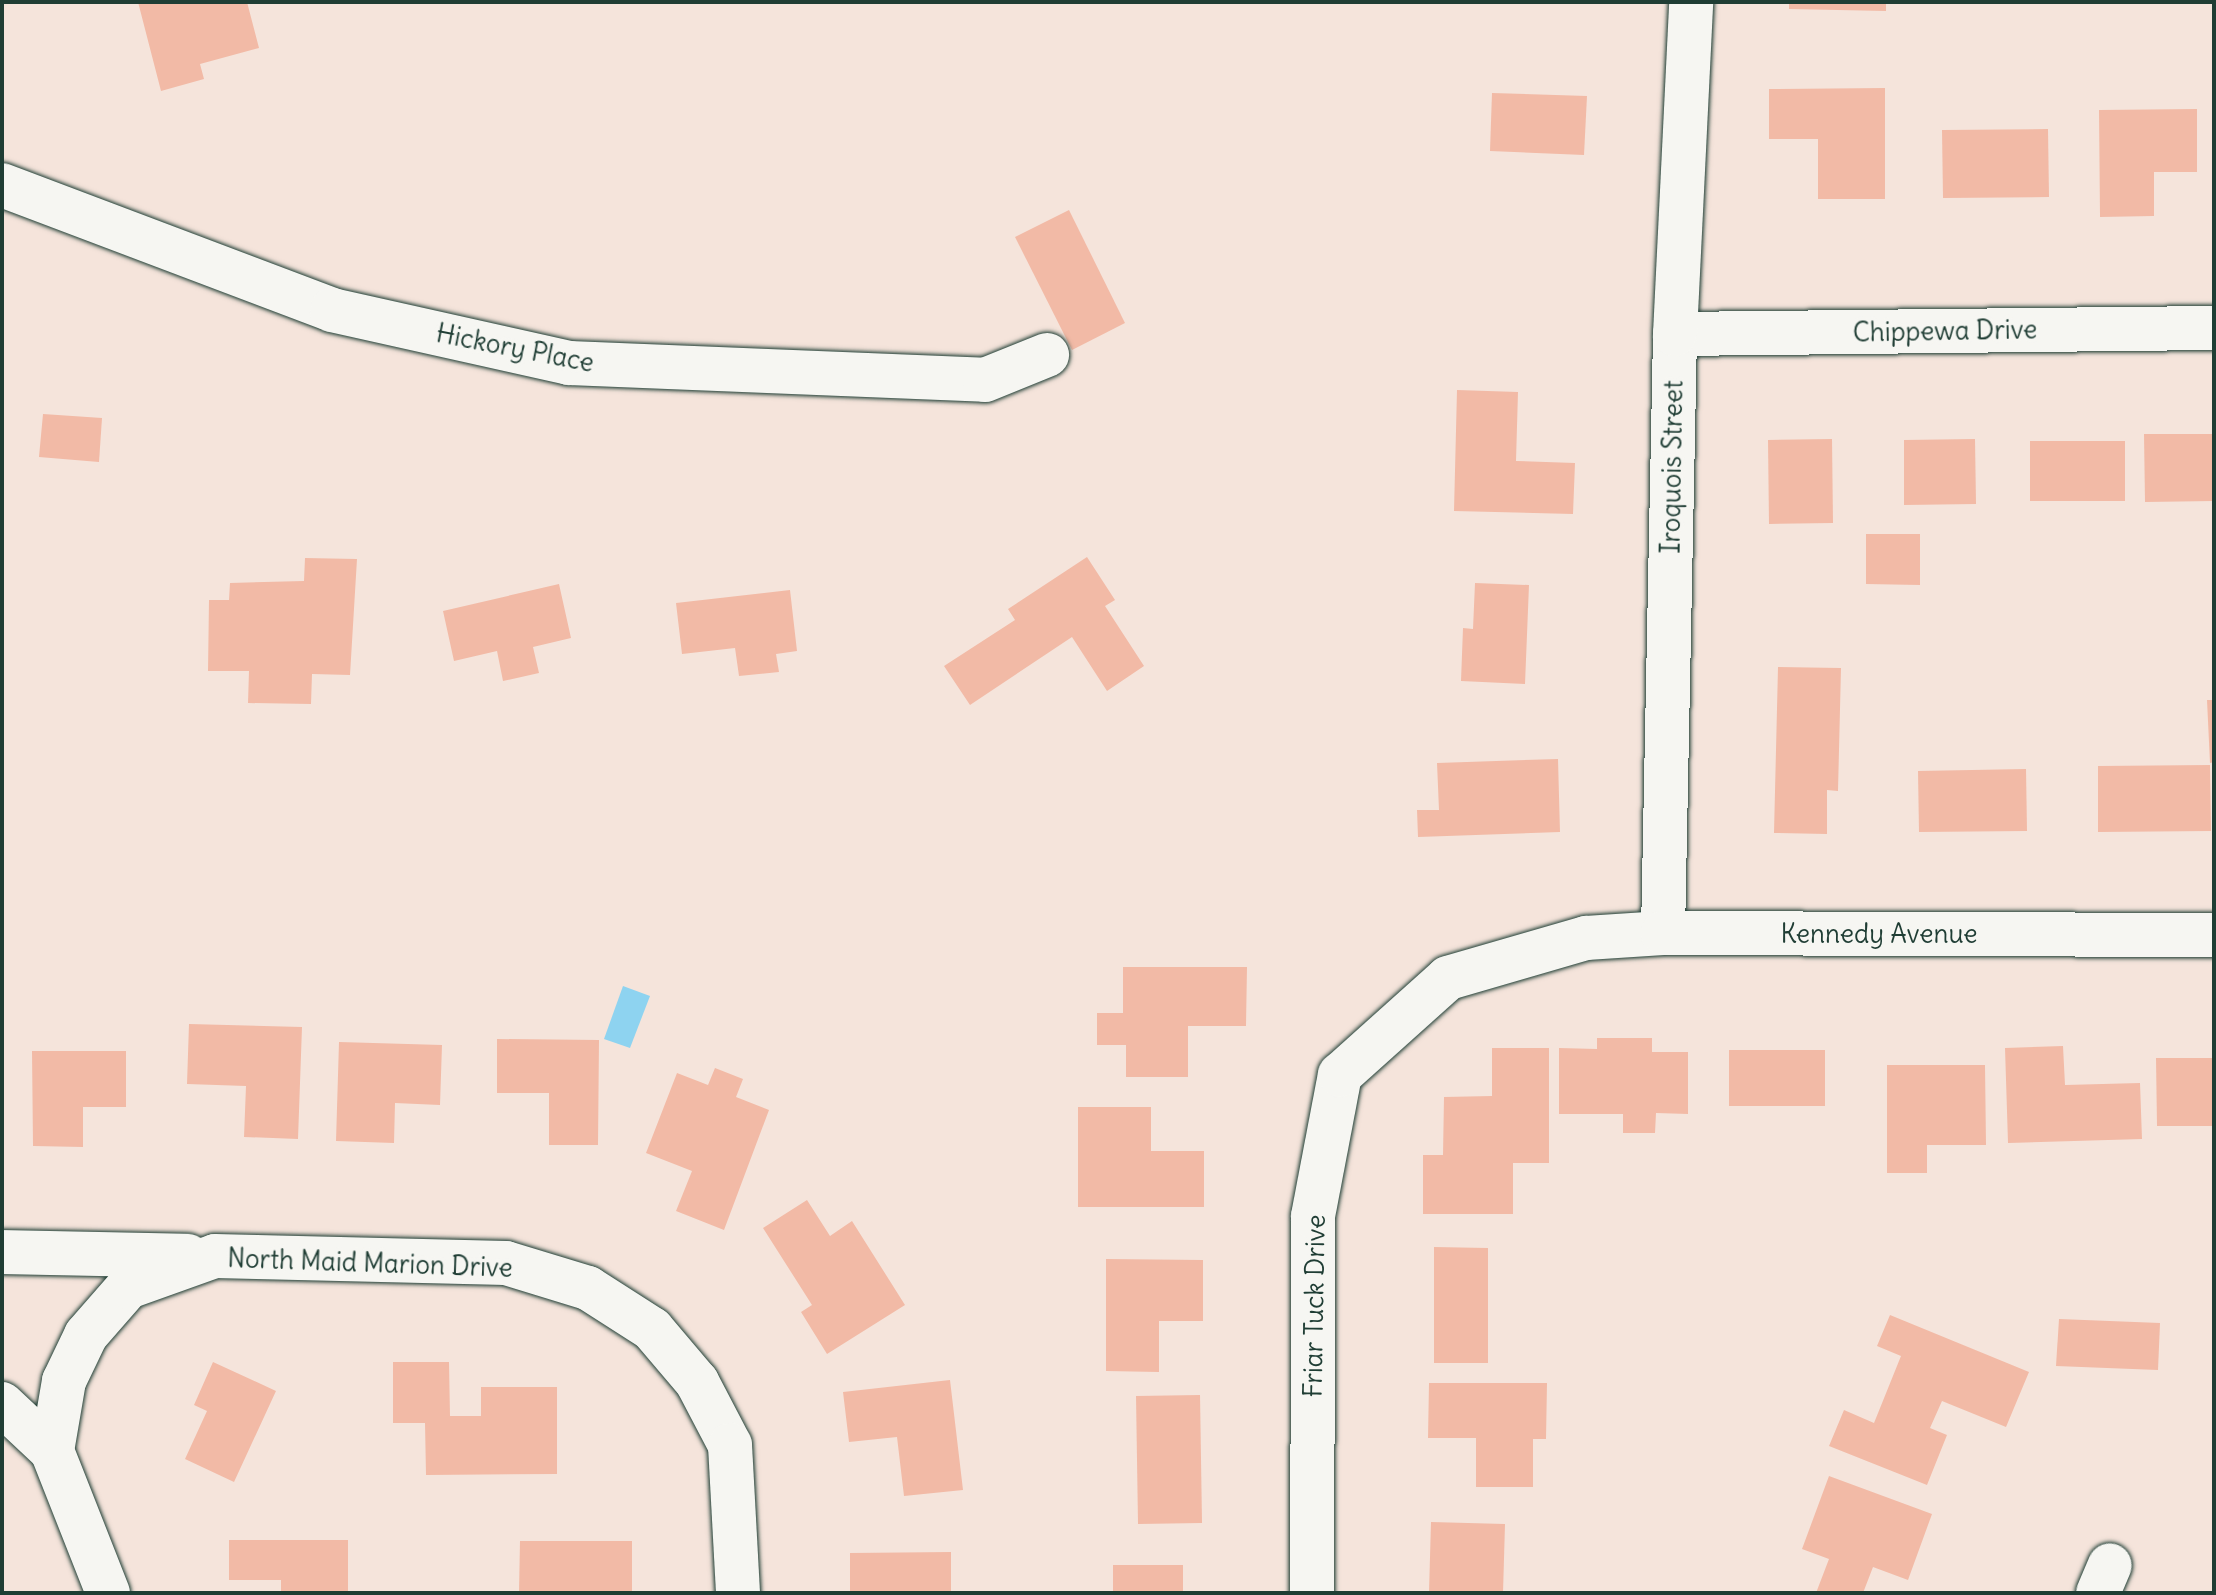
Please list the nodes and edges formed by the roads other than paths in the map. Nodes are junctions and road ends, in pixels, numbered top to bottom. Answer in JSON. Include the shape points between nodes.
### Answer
{"nodes":[{"id":1,"x":1691,"y":2,"type":"edge"},
{"id":2,"x":2,"y":185,"type":"edge"},
{"id":3,"x":2214,"y":328,"type":"edge"},
{"id":4,"x":1675,"y":334,"type":"junction"},
{"id":5,"x":1047,"y":355,"type":"dead end"},
{"id":6,"x":1663,"y":933,"type":"junction"},
{"id":7,"x":2214,"y":935,"type":"edge"},
{"id":8,"x":1544,"y":947,"type":"joint"},
{"id":9,"x":2,"y":1252,"type":"edge"},
{"id":10,"x":215,"y":1256,"type":"junction"},
{"id":11,"x":2,"y":1404,"type":"edge"},
{"id":12,"x":52,"y":1451,"type":"junction"},
{"id":13,"x":108,"y":1593,"type":"edge"},
{"id":14,"x":738,"y":1593,"type":"edge"},
{"id":15,"x":1312,"y":1593,"type":"edge"}],
"edges":[{"from":1,"to":4,"type":"street","name":"Iroquois Street"},
{"from":2,"to":5,"type":"street","name":"Hickory Place","via":[[332,310],[569,363],[985,380]]},
{"from":3,"to":4,"type":"street","name":"Chippewa Drive"},
{"from":4,"to":6,"type":"street","name":"Iroquois Street"},
{"from":6,"to":7,"type":"street","name":"Kennedy Avenue"},
{"from":6,"to":8,"type":"street","name":"Kennedy Avenue","via":[[1586,938]]},
{"from":8,"to":15,"type":"street","name":"Friar Tuck Drive","via":[[1448,978],[1340,1075],[1313,1216]]},
{"from":9,"to":10,"type":"street"},
{"from":10,"to":12,"type":"street","name":"North Maid Marion Drive","via":[[128,1287],[86,1335],[64,1381]]},
{"from":10,"to":14,"type":"street","name":"North Maid Marion Drive","via":[[506,1263],[588,1288],[652,1329],[697,1382],[730,1445]]},
{"from":11,"to":12,"type":"street"},
{"from":12,"to":13,"type":"street"}]}
